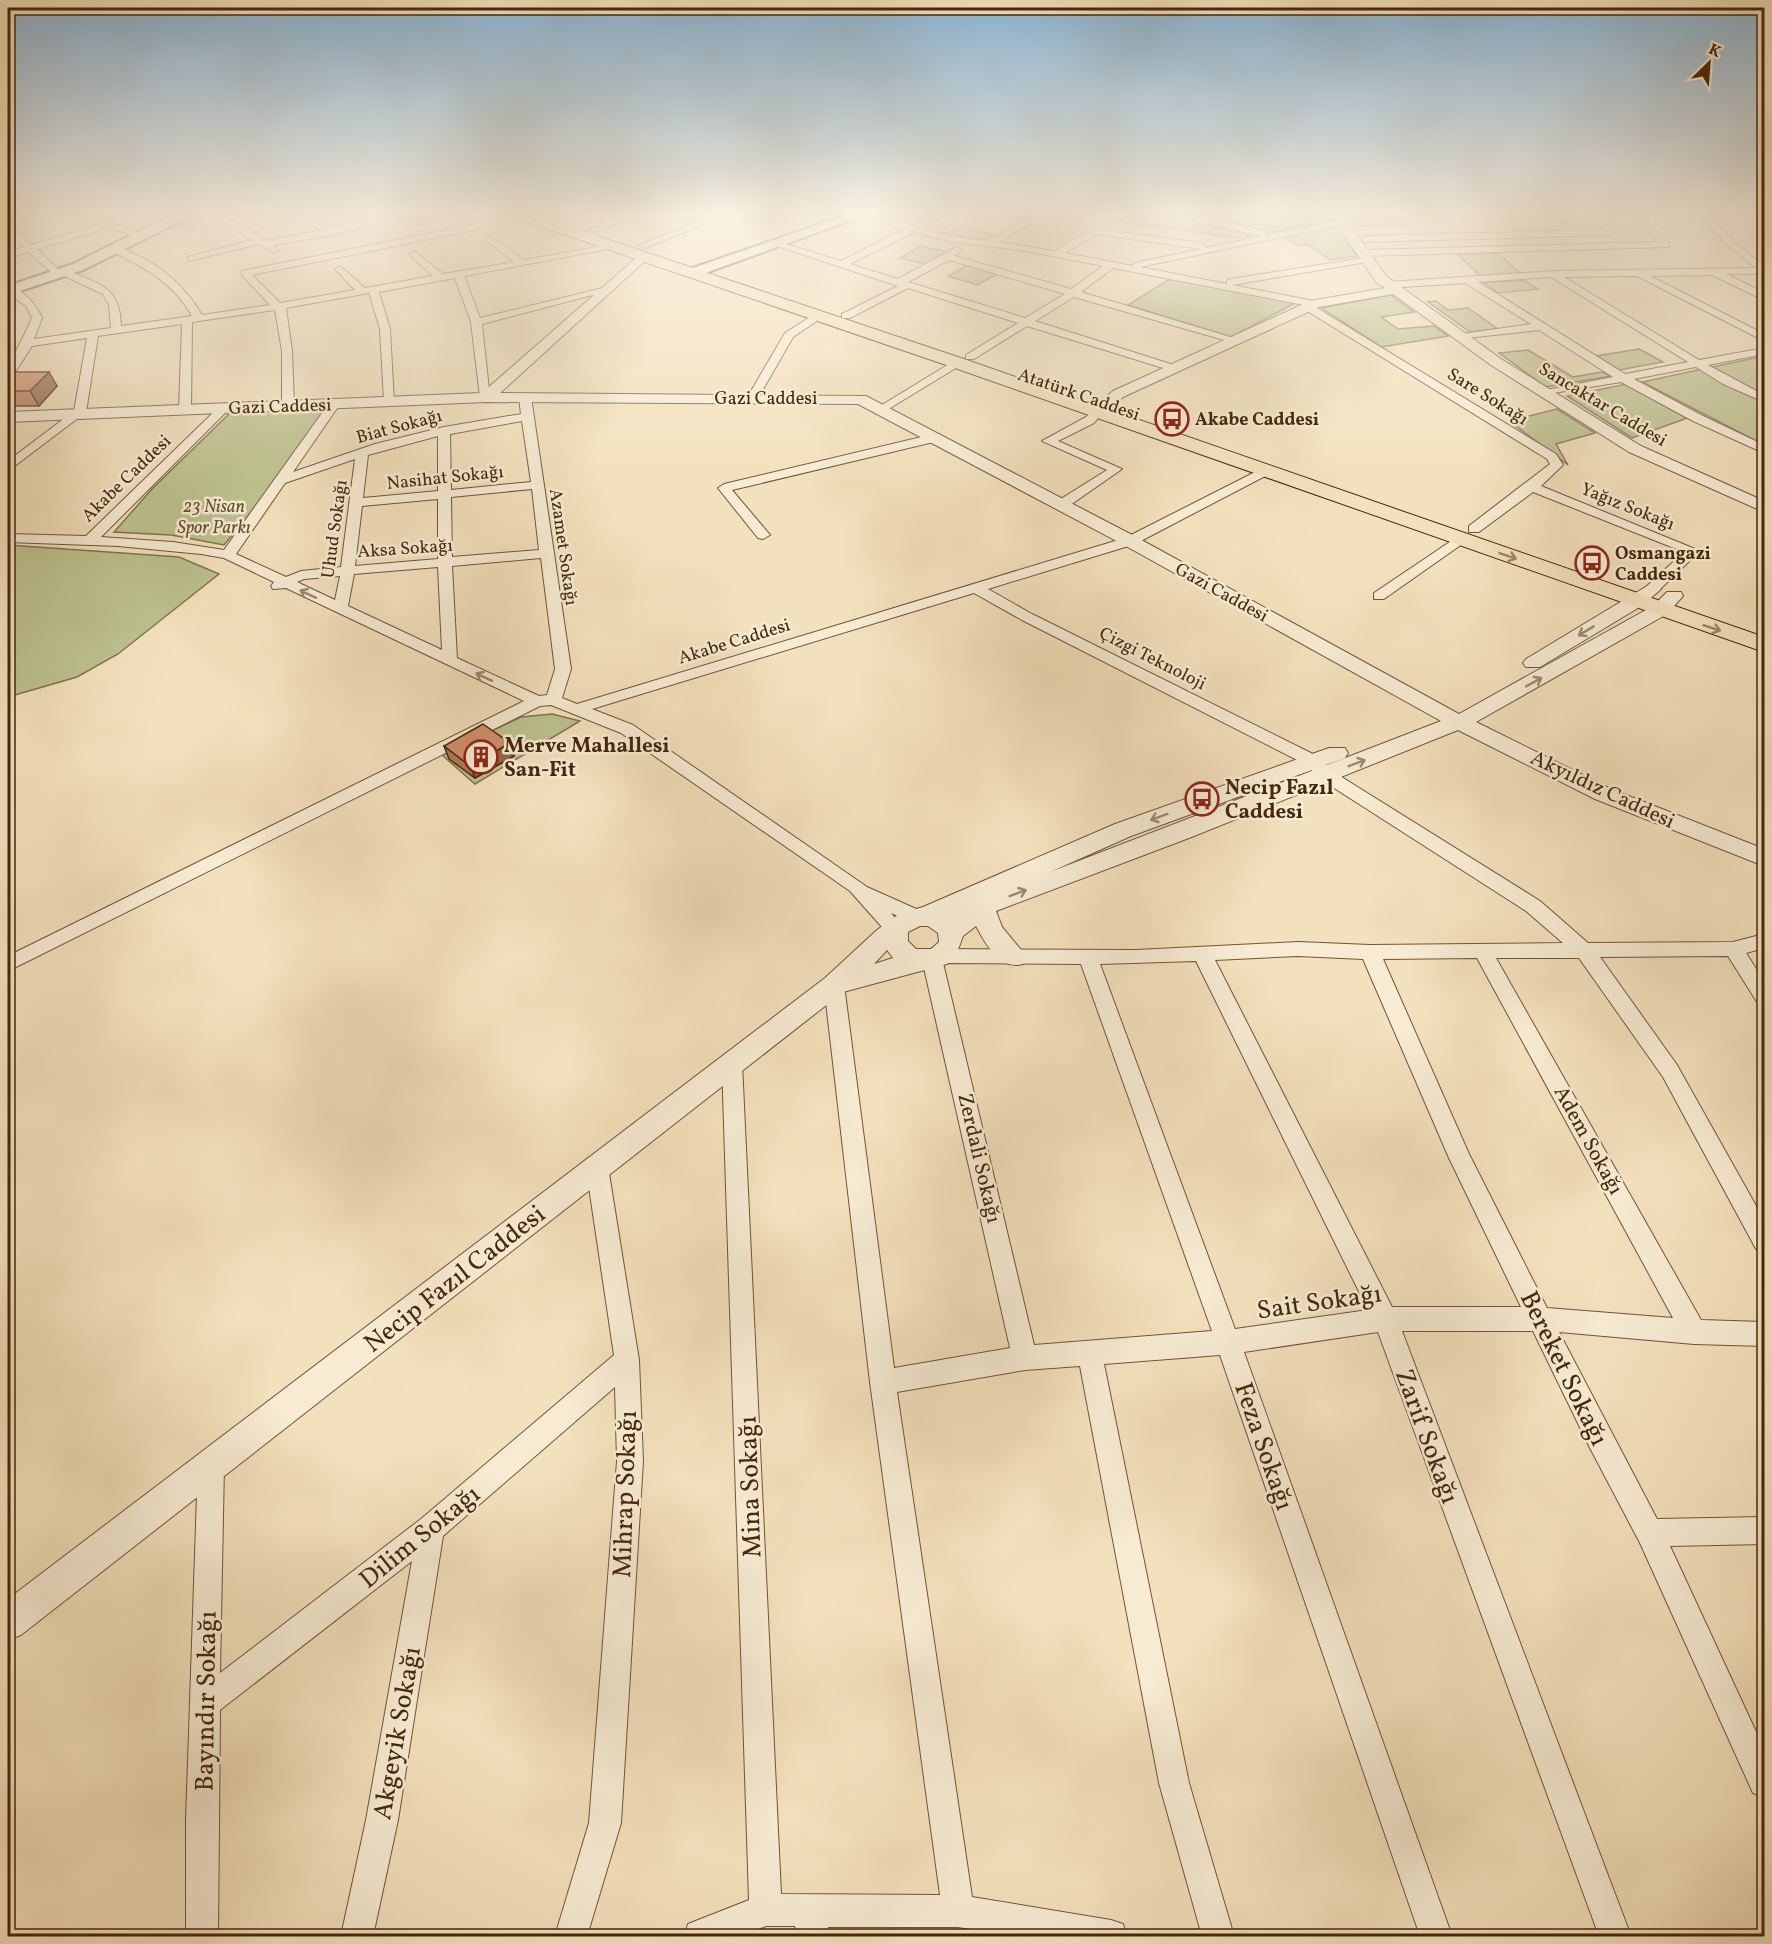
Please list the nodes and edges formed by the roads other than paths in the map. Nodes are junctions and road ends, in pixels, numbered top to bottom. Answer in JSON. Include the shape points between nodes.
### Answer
{"nodes":[{"id":1,"x":28,"y":303,"type":"edge"},
{"id":2,"x":115,"y":303,"type":"edge"},
{"id":3,"x":191,"y":303,"type":"edge"},
{"id":4,"x":275,"y":303,"type":"edge"},
{"id":5,"x":296,"y":303,"type":"edge"},
{"id":6,"x":373,"y":303,"type":"edge"},
{"id":7,"x":469,"y":303,"type":"edge"},
{"id":8,"x":555,"y":303,"type":"edge"},
{"id":9,"x":590,"y":303,"type":"edge"},
{"id":10,"x":784,"y":303,"type":"edge"},
{"id":11,"x":803,"y":303,"type":"edge"},
{"id":12,"x":869,"y":303,"type":"edge"},
{"id":13,"x":961,"y":303,"type":"edge"},
{"id":14,"x":1058,"y":303,"type":"edge"},
{"id":15,"x":1107,"y":303,"type":"edge"},
{"id":16,"x":1302,"y":303,"type":"edge"},
{"id":17,"x":1322,"y":303,"type":"edge"},
{"id":18,"x":1413,"y":303,"type":"edge"},
{"id":19,"x":1504,"y":303,"type":"edge"},
{"id":20,"x":1595,"y":303,"type":"edge"},
{"id":21,"x":1696,"y":303,"type":"edge"},
{"id":22,"x":1312,"y":305,"type":"junction"},
{"id":23,"x":278,"y":306,"type":"junction"},
{"id":24,"x":819,"y":316,"type":"junction"},
{"id":25,"x":846,"y":316,"type":"junction"},
{"id":26,"x":199,"y":319,"type":"junction"},
{"id":27,"x":187,"y":321,"type":"junction"},
{"id":28,"x":476,"y":322,"type":"junction"},
{"id":29,"x":1027,"y":323,"type":"junction"},
{"id":30,"x":1542,"y":326,"type":"junction"},
{"id":31,"x":116,"y":332,"type":"junction"},
{"id":32,"x":93,"y":334,"type":"junction"},
{"id":33,"x":1462,"y":337,"type":"junction"},
{"id":34,"x":1764,"y":338,"type":"edge"},
{"id":35,"x":1235,"y":340,"type":"junction"},
{"id":36,"x":27,"y":345,"type":"junction"},
{"id":37,"x":8,"y":350,"type":"edge"},
{"id":38,"x":1764,"y":351,"type":"edge"},
{"id":39,"x":964,"y":360,"type":"junction"},
{"id":40,"x":1700,"y":363,"type":"junction"},
{"id":41,"x":1173,"y":368,"type":"junction"},
{"id":42,"x":8,"y":375,"type":"edge"},
{"id":43,"x":1623,"y":378,"type":"junction"},
{"id":44,"x":1545,"y":393,"type":"junction"},
{"id":45,"x":486,"y":397,"type":"junction"},
{"id":46,"x":525,"y":397,"type":"junction"},
{"id":47,"x":753,"y":398,"type":"junction"},
{"id":48,"x":1764,"y":399,"type":"edge"},
{"id":49,"x":390,"y":401,"type":"junction"},
{"id":50,"x":334,"y":404,"type":"junction"},
{"id":51,"x":288,"y":405,"type":"junction"},
{"id":52,"x":225,"y":407,"type":"junction"},
{"id":53,"x":883,"y":408,"type":"junction"},
{"id":54,"x":1102,"y":408,"type":"junction"},
{"id":55,"x":185,"y":409,"type":"junction"},
{"id":56,"x":80,"y":412,"type":"junction"},
{"id":57,"x":528,"y":416,"type":"junction"},
{"id":58,"x":8,"y":417,"type":"edge"},
{"id":59,"x":444,"y":431,"type":"junction"},
{"id":60,"x":934,"y":438,"type":"junction"},
{"id":61,"x":1764,"y":449,"type":"edge"},
{"id":62,"x":362,"y":453,"type":"junction"},
{"id":63,"x":8,"y":467,"type":"edge"},
{"id":64,"x":1267,"y":470,"type":"junction"},
{"id":65,"x":281,"y":480,"type":"junction"},
{"id":66,"x":538,"y":485,"type":"junction"},
{"id":67,"x":1532,"y":487,"type":"junction"},
{"id":68,"x":445,"y":495,"type":"junction"},
{"id":69,"x":356,"y":503,"type":"junction"},
{"id":70,"x":1061,"y":505,"type":"junction"},
{"id":71,"x":1764,"y":507,"type":"edge"},
{"id":72,"x":1467,"y":534,"type":"junction"},
{"id":73,"x":763,"y":535,"type":"dead end"},
{"id":74,"x":8,"y":538,"type":"edge"},
{"id":75,"x":89,"y":541,"type":"junction"},
{"id":76,"x":1130,"y":541,"type":"junction"},
{"id":77,"x":174,"y":547,"type":"junction"},
{"id":78,"x":547,"y":553,"type":"junction"},
{"id":79,"x":228,"y":555,"type":"junction"},
{"id":80,"x":445,"y":563,"type":"junction"},
{"id":81,"x":348,"y":570,"type":"junction"},
{"id":82,"x":284,"y":583,"type":"junction"},
{"id":83,"x":976,"y":588,"type":"junction"},
{"id":84,"x":270,"y":591,"type":"junction"},
{"id":85,"x":1379,"y":596,"type":"dead end"},
{"id":86,"x":1656,"y":599,"type":"junction"},
{"id":87,"x":340,"y":609,"type":"junction"},
{"id":88,"x":1764,"y":627,"type":"edge"},
{"id":89,"x":1764,"y":645,"type":"edge"},
{"id":90,"x":450,"y":660,"type":"junction"},
{"id":91,"x":538,"y":704,"type":"junction"},
{"id":92,"x":579,"y":708,"type":"junction"},
{"id":93,"x":1454,"y":718,"type":"junction"},
{"id":94,"x":1320,"y":768,"type":"junction"},
{"id":95,"x":1764,"y":858,"type":"edge"},
{"id":96,"x":983,"y":906,"type":"junction"},
{"id":97,"x":913,"y":921,"type":"junction"},
{"id":98,"x":1764,"y":941,"type":"edge"},
{"id":99,"x":1481,"y":949,"type":"junction"},
{"id":100,"x":1732,"y":949,"type":"junction"},
{"id":101,"x":939,"y":950,"type":"junction"},
{"id":102,"x":1586,"y":951,"type":"junction"},
{"id":103,"x":1202,"y":952,"type":"junction"},
{"id":104,"x":1370,"y":952,"type":"junction"},
{"id":105,"x":1014,"y":957,"type":"junction"},
{"id":106,"x":1088,"y":957,"type":"junction"},
{"id":107,"x":8,"y":964,"type":"edge"},
{"id":108,"x":834,"y":985,"type":"junction"},
{"id":109,"x":1764,"y":996,"type":"edge"},
{"id":110,"x":732,"y":1063,"type":"junction"},
{"id":111,"x":597,"y":1167,"type":"junction"},
{"id":112,"x":1764,"y":1241,"type":"edge"},
{"id":113,"x":1540,"y":1318,"type":"junction"},
{"id":114,"x":1384,"y":1319,"type":"junction"},
{"id":115,"x":1694,"y":1332,"type":"junction"},
{"id":116,"x":1764,"y":1334,"type":"edge"},
{"id":117,"x":1228,"y":1342,"type":"junction"},
{"id":118,"x":1090,"y":1354,"type":"junction"},
{"id":119,"x":1025,"y":1358,"type":"junction"},
{"id":120,"x":627,"y":1360,"type":"junction"},
{"id":121,"x":884,"y":1382,"type":"junction"},
{"id":122,"x":211,"y":1465,"type":"junction"},
{"id":123,"x":432,"y":1529,"type":"junction"},
{"id":124,"x":1764,"y":1530,"type":"edge"},
{"id":125,"x":1650,"y":1533,"type":"junction"},
{"id":126,"x":8,"y":1622,"type":"edge"},
{"id":127,"x":205,"y":1703,"type":"junction"},
{"id":128,"x":1764,"y":1780,"type":"edge"},
{"id":129,"x":766,"y":1910,"type":"junction"},
{"id":130,"x":958,"y":1911,"type":"junction"},
{"id":131,"x":811,"y":1924,"type":"edge"},
{"id":132,"x":1031,"y":1930,"type":"edge"},
{"id":133,"x":202,"y":1936,"type":"edge"},
{"id":134,"x":357,"y":1936,"type":"edge"},
{"id":135,"x":571,"y":1936,"type":"edge"},
{"id":136,"x":700,"y":1936,"type":"edge"},
{"id":137,"x":1111,"y":1936,"type":"edge"},
{"id":138,"x":1218,"y":1936,"type":"edge"},
{"id":139,"x":1436,"y":1936,"type":"edge"},
{"id":140,"x":1615,"y":1936,"type":"edge"}],
"edges":[{"from":1,"to":36,"type":"street","via":[[37,318]]},
{"from":2,"to":31,"type":"street"},
{"from":3,"to":26,"type":"street"},
{"from":4,"to":23,"type":"street"},
{"from":5,"to":23,"type":"street"},
{"from":6,"to":49,"type":"street","via":[[385,329]]},
{"from":7,"to":28,"type":"street"},
{"from":8,"to":28,"type":"street"},
{"from":9,"to":45,"type":"street"},
{"from":10,"to":24,"type":"main road"},
{"from":11,"to":25,"type":"main road"},
{"from":12,"to":25,"type":"street"},
{"from":13,"to":29,"type":"street"},
{"from":14,"to":29,"type":"street"},
{"from":15,"to":35,"type":"street"},
{"from":16,"to":22,"type":"street"},
{"from":17,"to":22,"type":"street"},
{"from":18,"to":33,"type":"street","name":"Sancaktar Caddesi"},
{"from":19,"to":30,"type":"street"},
{"from":20,"to":40,"type":"street"},
{"from":21,"to":34,"type":"street"},
{"from":22,"to":35,"type":"street"},
{"from":22,"to":67,"type":"street","name":"Sare Sokağı","via":[[1552,457],[1557,465]]},
{"from":23,"to":26,"type":"street"},
{"from":23,"to":51,"type":"street","via":[[287,351]]},
{"from":24,"to":39,"type":"main road"},
{"from":24,"to":47,"type":"street","via":[[789,334]]},
{"from":25,"to":39,"type":"main road"},
{"from":26,"to":27,"type":"street"},
{"from":27,"to":31,"type":"street"},
{"from":27,"to":55,"type":"street"},
{"from":28,"to":45,"type":"street"},
{"from":29,"to":39,"type":"street"},
{"from":29,"to":41,"type":"street"},
{"from":30,"to":33,"type":"street"},
{"from":30,"to":43,"type":"street"},
{"from":31,"to":32,"type":"street"},
{"from":32,"to":36,"type":"street"},
{"from":32,"to":56,"type":"street"},
{"from":33,"to":44,"type":"street","name":"Sancaktar Caddesi"},
{"from":35,"to":41,"type":"street"},
{"from":36,"to":37,"type":"street"},
{"from":36,"to":42,"type":"street"},
{"from":38,"to":40,"type":"street"},
{"from":39,"to":53,"type":"street"},
{"from":39,"to":54,"type":"main road"},
{"from":40,"to":43,"type":"street"},
{"from":40,"to":48,"type":"street","via":[[1727,382]]},
{"from":41,"to":54,"type":"street","via":[[1118,394]]},
{"from":43,"to":44,"type":"street"},
{"from":43,"to":61,"type":"street"},
{"from":44,"to":71,"type":"street","name":"Sancaktar Caddesi","via":[[1635,450]]},
{"from":45,"to":46,"type":"street","name":"Gazi Caddesi"},
{"from":45,"to":49,"type":"street","name":"Gazi Caddesi"},
{"from":46,"to":47,"type":"street","name":"Gazi Caddesi"},
{"from":46,"to":57,"type":"street","name":"Azamet Sokağı"},
{"from":47,"to":53,"type":"street","name":"Gazi Caddesi","via":[[861,399]]},
{"from":49,"to":50,"type":"street","name":"Gazi Caddesi"},
{"from":50,"to":51,"type":"street","name":"Gazi Caddesi"},
{"from":50,"to":65,"type":"street"},
{"from":51,"to":52,"type":"street","name":"Gazi Caddesi"},
{"from":52,"to":55,"type":"street","name":"Gazi Caddesi"},
{"from":52,"to":75,"type":"street","name":"Akabe Caddesi"},
{"from":53,"to":60,"type":"street","name":"Gazi Caddesi"},
{"from":54,"to":64,"type":"main road"},
{"from":54,"to":70,"type":"street","via":[[1090,420],[1048,441],[1116,468]]},
{"from":54,"to":72,"type":"main road","name":"Atatürk Caddesi"},
{"from":55,"to":56,"type":"street","name":"Gazi Caddesi"},
{"from":56,"to":58,"type":"street","name":"Gazi Caddesi"},
{"from":56,"to":63,"type":"street"},
{"from":57,"to":59,"type":"street","name":"Biat Sokağı"},
{"from":57,"to":66,"type":"street","name":"Azamet Sokağı"},
{"from":59,"to":62,"type":"street","name":"Biat Sokağı"},
{"from":59,"to":68,"type":"street"},
{"from":60,"to":70,"type":"street","name":"Gazi Caddesi"},
{"from":60,"to":73,"type":"street","via":[[724,488]]},
{"from":62,"to":65,"type":"street","name":"Biat Sokağı"},
{"from":62,"to":69,"type":"street","name":"Uhud Sokağı"},
{"from":64,"to":72,"type":"main road"},
{"from":64,"to":76,"type":"street","name":"Akabe Caddesi"},
{"from":65,"to":79,"type":"street"},
{"from":66,"to":68,"type":"street","name":"Nasihat Sokağı"},
{"from":66,"to":78,"type":"street","name":"Azamet Sokağı"},
{"from":67,"to":72,"type":"street","name":"Sare Sokağı"},
{"from":67,"to":86,"type":"street","name":"Yağız Sokağı","via":[[1693,551]]},
{"from":68,"to":69,"type":"street","name":"Nasihat Sokağı"},
{"from":68,"to":80,"type":"street"},
{"from":69,"to":81,"type":"street","name":"Uhud Sokağı"},
{"from":70,"to":76,"type":"street","name":"Gazi Caddesi"},
{"from":72,"to":85,"type":"street","name":"Sare Sokağı"},
{"from":72,"to":86,"type":"main road"},
{"from":74,"to":75,"type":"street"},
{"from":75,"to":77,"type":"street","name":"Akabe Caddesi"},
{"from":76,"to":83,"type":"street","name":"Akabe Caddesi"},
{"from":76,"to":93,"type":"street","name":"Gazi Caddesi"},
{"from":77,"to":79,"type":"street","name":"Akabe Caddesi"},
{"from":77,"to":84,"type":"street","name":"Akabe Caddesi"},
{"from":78,"to":80,"type":"street","name":"Aksa Sokağı"},
{"from":78,"to":91,"type":"street","name":"Azamet Sokağı","via":[[563,669]]},
{"from":79,"to":82,"type":"street","name":"Akabe Caddesi"},
{"from":80,"to":81,"type":"street","name":"Aksa Sokağı"},
{"from":80,"to":90,"type":"street"},
{"from":81,"to":82,"type":"street","name":"Aksa Sokağı","via":[[301,574]]},
{"from":81,"to":87,"type":"street","name":"Uhud Sokağı"},
{"from":82,"to":84,"type":"street","name":"Aksa Sokağı"},
{"from":87,"to":82,"type":"street","name":"Akabe Caddesi","one_way":true},
{"from":83,"to":92,"type":"street","name":"Akabe Caddesi"},
{"from":83,"to":94,"type":"street","name":"Çizgi Teknoloji"},
{"from":84,"to":91,"type":"street","name":"Akabe Caddesi"},
{"from":86,"to":88,"type":"main road"},
{"from":86,"to":89,"type":"main road","one_way":true},
{"from":86,"to":93,"type":"street","name":"Necip Fazıl Caddesi"},
{"from":87,"to":90,"type":"street","name":"Akabe Caddesi"},
{"from":91,"to":90,"type":"street","name":"Akabe Caddesi","one_way":true},
{"from":91,"to":92,"type":"street"},
{"from":91,"to":107,"type":"street"},
{"from":92,"to":97,"type":"street","via":[[627,729]]},
{"from":93,"to":94,"type":"street","name":"Necip Fazıl Caddesi"},
{"from":93,"to":95,"type":"street","name":"Akyıldız Caddesi","via":[[1603,794]]},
{"from":96,"to":94,"type":"street","name":"Necip Fazıl Caddesi","one_way":true},
{"from":94,"to":97,"type":"street","name":"Necip Fazıl Caddesi","one_way":true,"via":[[1124,830]]},
{"from":94,"to":102,"type":"street","name":"Çizgi Teknoloji","via":[[1533,906]]},
{"from":96,"to":101,"type":"street","name":"Necip Fazıl Caddesi"},
{"from":96,"to":105,"type":"street","via":[[984,919],[993,937]]},
{"from":97,"to":101,"type":"street","via":[[941,922]]},
{"from":97,"to":101,"type":"street","via":[[895,943],[899,950],[905,955]]},
{"from":97,"to":108,"type":"street","name":"Necip Fazıl Caddesi"},
{"from":98,"to":100,"type":"street"},
{"from":99,"to":102,"type":"street"},
{"from":99,"to":104,"type":"street"},
{"from":99,"to":115,"type":"street","name":"Adem Sokağı"},
{"from":100,"to":102,"type":"street"},
{"from":100,"to":109,"type":"street"},
{"from":101,"to":105,"type":"street"},
{"from":101,"to":108,"type":"street"},
{"from":101,"to":119,"type":"street","name":"Zerdali Sokağı"},
{"from":102,"to":112,"type":"street","name":"Çizgi Teknoloji","via":[[1670,1071]]},
{"from":103,"to":104,"type":"street","via":[[1298,948]]},
{"from":103,"to":106,"type":"street"},
{"from":103,"to":114,"type":"street","name":"Zarif Sokağı"},
{"from":104,"to":113,"type":"street","name":"Bereket Sokağı","via":[[1460,1158]]},
{"from":105,"to":106,"type":"street"},
{"from":106,"to":117,"type":"street","name":"Feza Sokağı"},
{"from":108,"to":110,"type":"street","name":"Necip Fazıl Caddesi"},
{"from":108,"to":121,"type":"street"},
{"from":110,"to":111,"type":"street","name":"Necip Fazıl Caddesi"},
{"from":110,"to":129,"type":"street","name":"Mina Sokağı"},
{"from":111,"to":120,"type":"street","name":"Mihrap Sokağı"},
{"from":111,"to":122,"type":"street","name":"Necip Fazıl Caddesi"},
{"from":113,"to":114,"type":"street","name":"Sait Sokağı"},
{"from":113,"to":115,"type":"street","name":"Sait Sokağı"},
{"from":113,"to":125,"type":"street","name":"Bereket Sokağı"},
{"from":114,"to":117,"type":"street","name":"Sait Sokağı"},
{"from":114,"to":140,"type":"street","name":"Zarif Sokağı"},
{"from":115,"to":116,"type":"street","name":"Sait Sokağı"},
{"from":117,"to":118,"type":"street","name":"Sait Sokağı"},
{"from":117,"to":139,"type":"street","name":"Feza Sokağı"},
{"from":118,"to":119,"type":"street","name":"Sait Sokağı"},
{"from":118,"to":138,"type":"street","via":[[1174,1783]]},
{"from":119,"to":121,"type":"street","name":"Sait Sokağı"},
{"from":120,"to":123,"type":"street","name":"Dilim Sokağı"},
{"from":120,"to":135,"type":"street","name":"Mihrap Sokağı","via":[[630,1461],[604,1823]]},
{"from":121,"to":130,"type":"street"},
{"from":122,"to":126,"type":"street","name":"Necip Fazıl Caddesi"},
{"from":122,"to":127,"type":"street","name":"Bayındır Sokağı"},
{"from":123,"to":127,"type":"street","name":"Dilim Sokağı"},
{"from":123,"to":134,"type":"street","name":"Akgeyik Sokağı","via":[[382,1820]]},
{"from":124,"to":125,"type":"street"},
{"from":125,"to":128,"type":"street","name":"Bereket Sokağı"},
{"from":127,"to":133,"type":"street","name":"Bayındır Sokağı"},
{"from":129,"to":131,"type":"street"},
{"from":129,"to":136,"type":"street"},
{"from":130,"to":131,"type":"street"},
{"from":130,"to":132,"type":"street"},
{"from":132,"to":137,"type":"street"}]}
